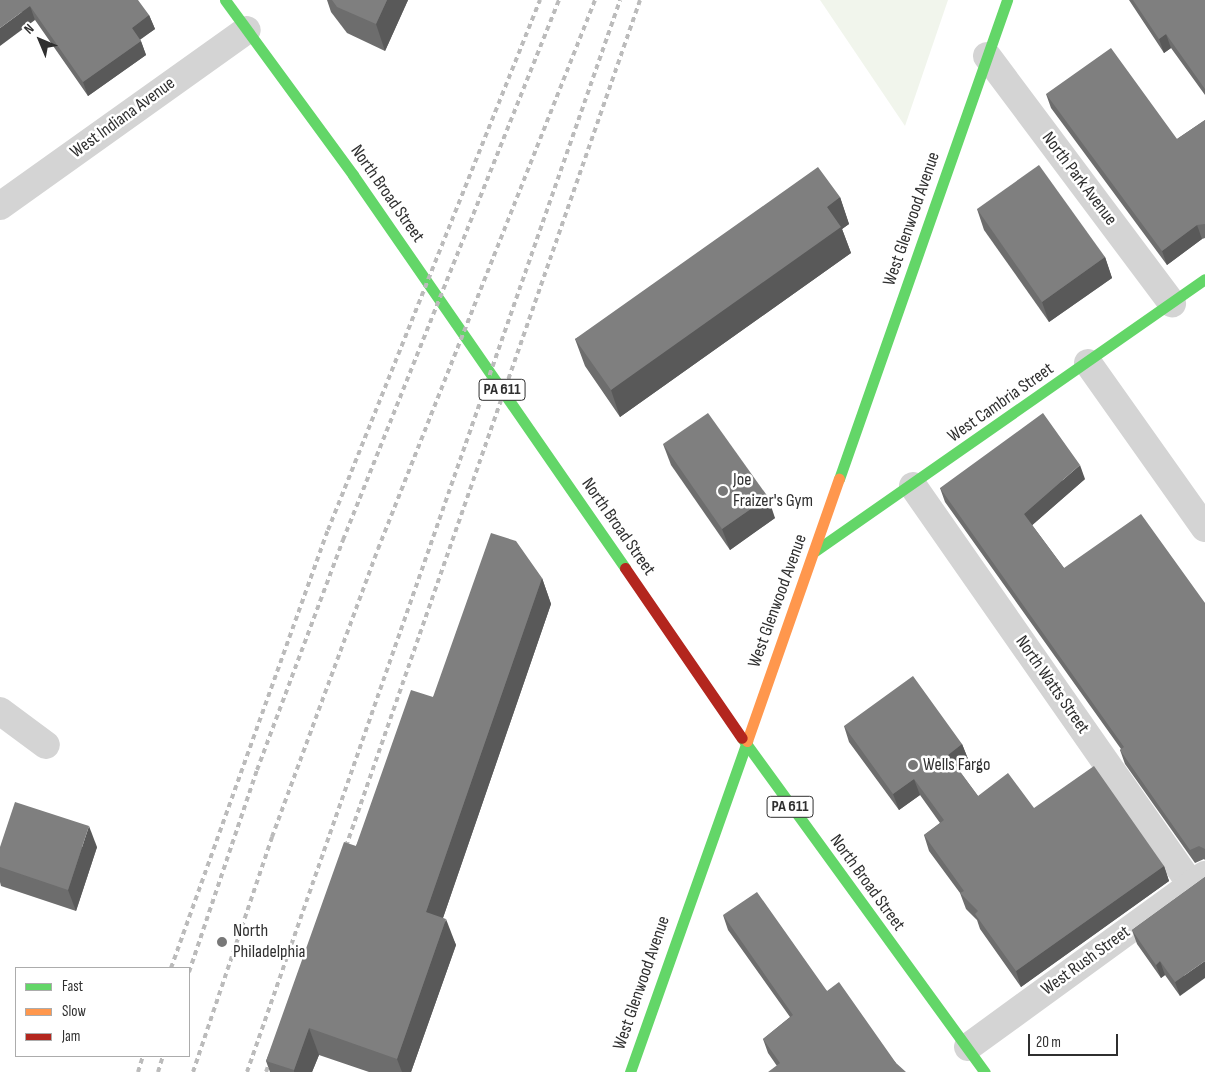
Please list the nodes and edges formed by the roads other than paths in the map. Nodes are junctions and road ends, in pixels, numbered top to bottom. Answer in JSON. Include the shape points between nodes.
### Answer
{"nodes":[{"id":1,"x":225,"y":0,"type":"edge"},
{"id":2,"x":1007,"y":0,"type":"edge"},
{"id":3,"x":247,"y":30,"type":"junction"},
{"id":4,"x":987,"y":56,"type":"junction"},
{"id":5,"x":0,"y":206,"type":"edge"},
{"id":6,"x":1205,"y":279,"type":"edge"},
{"id":7,"x":1172,"y":303,"type":"junction"},
{"id":8,"x":1088,"y":363,"type":"junction"},
{"id":9,"x":913,"y":486,"type":"junction"},
{"id":10,"x":1205,"y":528,"type":"edge"},
{"id":11,"x":815,"y":552,"type":"junction"},
{"id":12,"x":0,"y":712,"type":"edge"},
{"id":13,"x":745,"y":743,"type":"junction"},
{"id":14,"x":46,"y":745,"type":"dead end"},
{"id":15,"x":1198,"y":880,"type":"edge"},
{"id":16,"x":968,"y":1047,"type":"junction"},
{"id":17,"x":630,"y":1072,"type":"edge"},
{"id":18,"x":985,"y":1072,"type":"edge"}],
"edges":[{"from":1,"to":3,"type":"main road","name":"North Broad Street","number":"PA 611"},
{"from":2,"to":4,"type":"main road","name":"West Glenwood Avenue"},
{"from":3,"to":5,"type":"street","name":"West Indiana Avenue"},
{"from":3,"to":13,"type":"main road","name":"North Broad Street","number":"PA 611","via":[[352,175]]},
{"from":4,"to":7,"type":"street","name":"North Park Avenue"},
{"from":4,"to":11,"type":"main road","name":"West Glenwood Avenue"},
{"from":6,"to":7,"type":"main road","name":"West Cambria Street"},
{"from":7,"to":8,"type":"main road","name":"West Cambria Street"},
{"from":8,"to":9,"type":"main road","name":"West Cambria Street"},
{"from":8,"to":10,"type":"street"},
{"from":9,"to":11,"type":"main road","name":"West Cambria Street"},
{"from":9,"to":15,"type":"street","name":"North Watts Street"},
{"from":11,"to":13,"type":"main road","name":"West Glenwood Avenue"},
{"from":12,"to":14,"type":"street"},
{"from":13,"to":16,"type":"main road","name":"North Broad Street","number":"PA 611"},
{"from":13,"to":17,"type":"main road","name":"West Glenwood Avenue"},
{"from":15,"to":16,"type":"street","name":"West Rush Street"},
{"from":16,"to":18,"type":"main road","name":"North Broad Street","number":"PA 611"}]}
